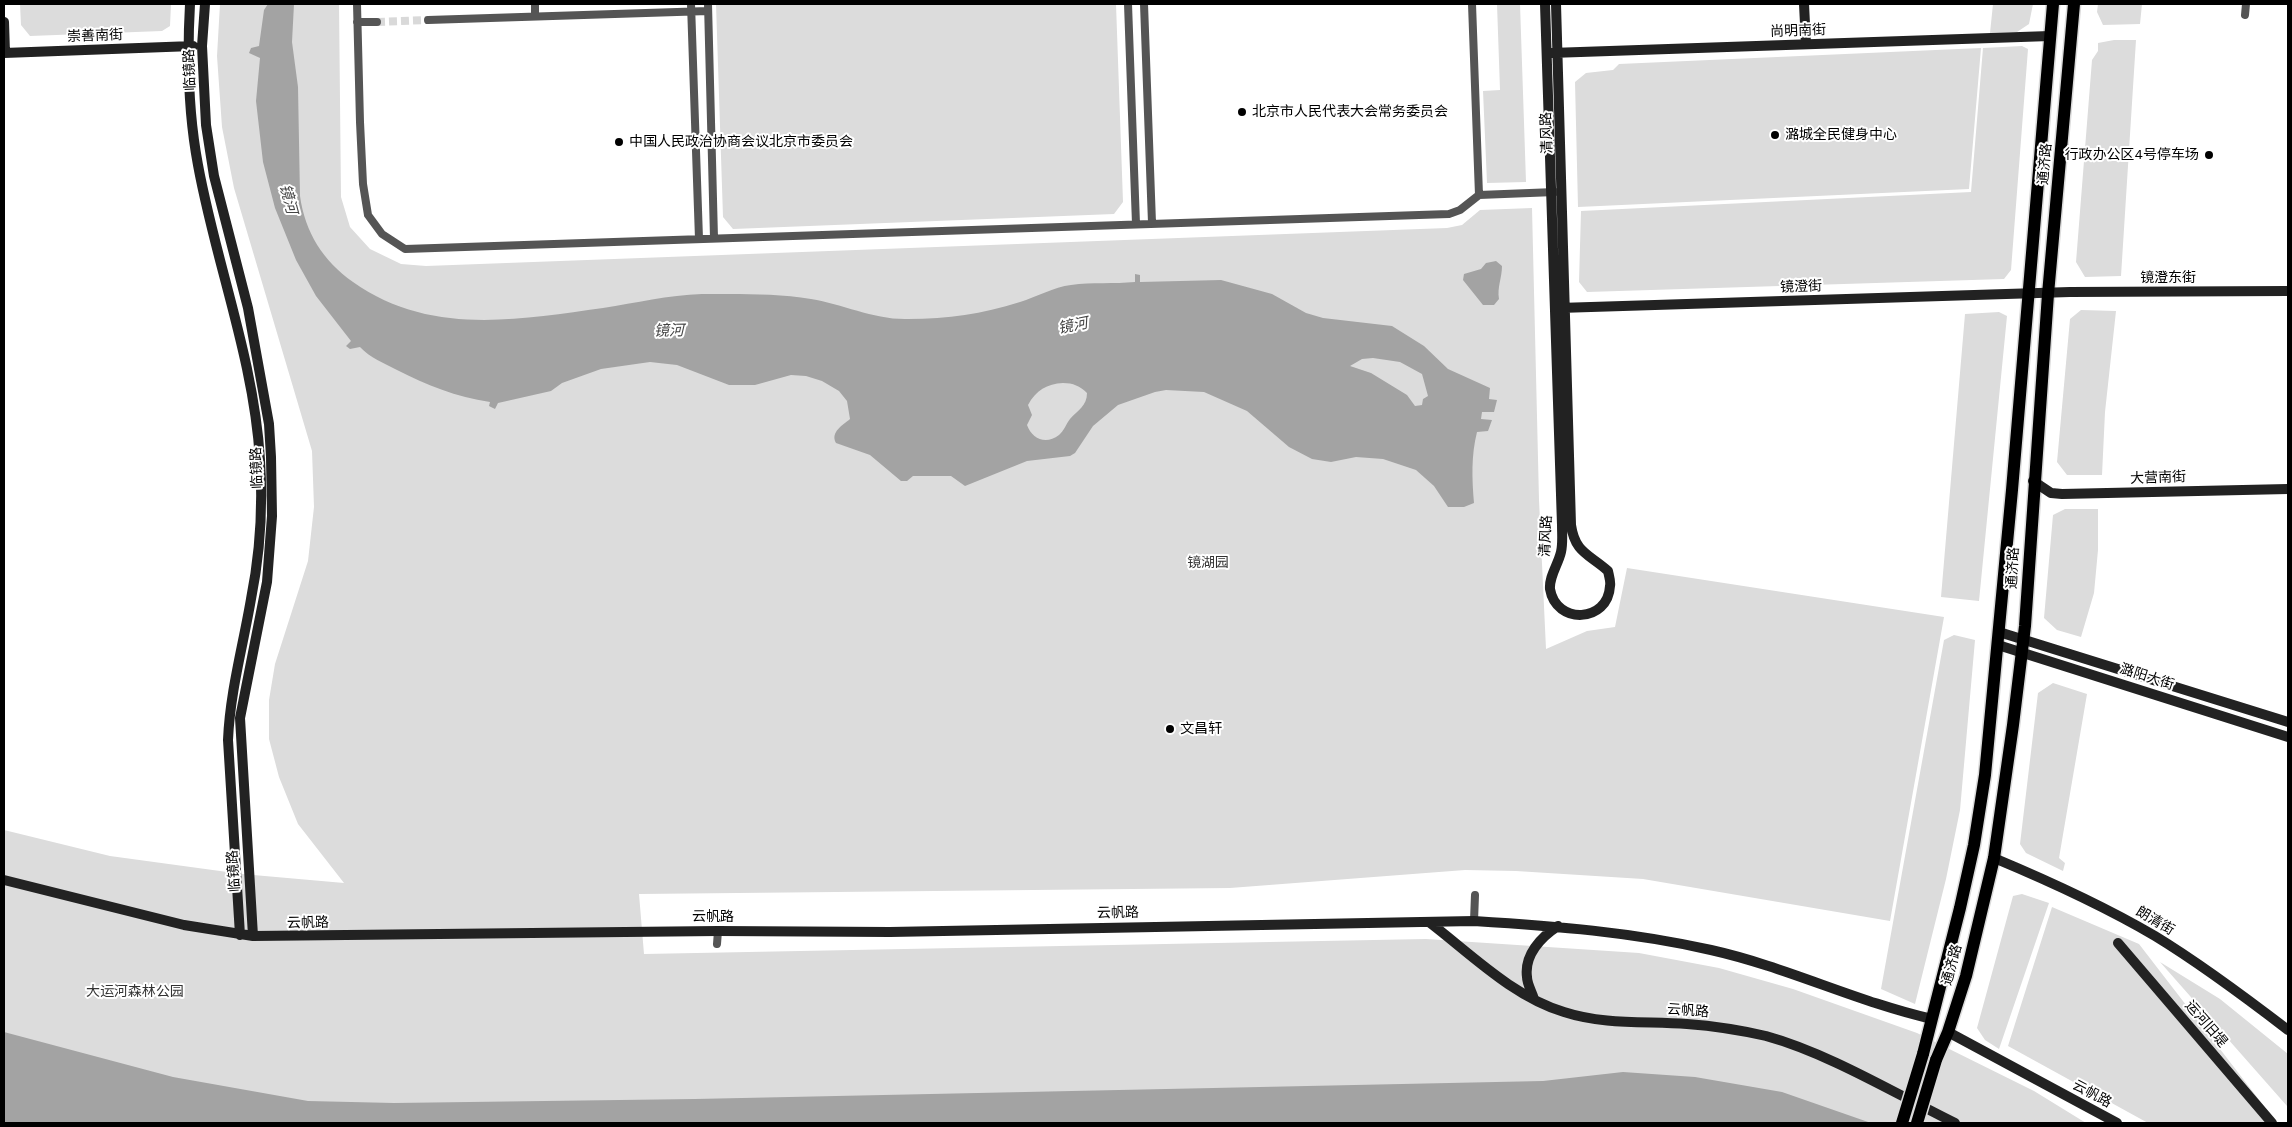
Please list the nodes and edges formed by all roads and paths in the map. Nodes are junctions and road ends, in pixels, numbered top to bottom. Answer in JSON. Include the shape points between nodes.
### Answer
{"nodes":[{"id":1,"x":190,"y":4,"type":"edge"},
{"id":2,"x":205,"y":4,"type":"edge"},
{"id":3,"x":357,"y":4,"type":"edge"},
{"id":4,"x":535,"y":4,"type":"edge"},
{"id":5,"x":1128,"y":4,"type":"edge"},
{"id":6,"x":1144,"y":4,"type":"edge"},
{"id":7,"x":1472,"y":4,"type":"edge"},
{"id":8,"x":1545,"y":4,"type":"edge"},
{"id":9,"x":1556,"y":4,"type":"edge"},
{"id":10,"x":1804,"y":4,"type":"edge"},
{"id":11,"x":2053,"y":4,"type":"edge"},
{"id":12,"x":2074,"y":4,"type":"edge"},
{"id":13,"x":2246,"y":4,"type":"edge"},
{"id":14,"x":691,"y":7,"type":"edge"},
{"id":15,"x":708,"y":7,"type":"edge"},
{"id":16,"x":535,"y":16,"type":"junction"},
{"id":17,"x":2245,"y":16,"type":"dead end"},
{"id":18,"x":428,"y":20,"type":"tunnel mouth"},
{"id":19,"x":4,"y":22,"type":"edge"},
{"id":20,"x":358,"y":22,"type":"junction"},
{"id":21,"x":377,"y":22,"type":"tunnel mouth"},
{"id":22,"x":2050,"y":36,"type":"junction"},
{"id":23,"x":1806,"y":44,"type":"junction"},
{"id":24,"x":188,"y":46,"type":"junction"},
{"id":25,"x":202,"y":46,"type":"junction"},
{"id":26,"x":4,"y":53,"type":"edge"},
{"id":27,"x":1547,"y":53,"type":"junction"},
{"id":28,"x":1558,"y":53,"type":"junction"},
{"id":29,"x":1552,"y":192,"type":"junction"},
{"id":30,"x":1563,"y":192,"type":"junction"},
{"id":31,"x":1479,"y":195,"type":"junction"},
{"id":32,"x":1136,"y":224,"type":"junction"},
{"id":33,"x":1152,"y":224,"type":"junction"},
{"id":34,"x":714,"y":238,"type":"junction"},
{"id":35,"x":699,"y":239,"type":"junction"},
{"id":36,"x":2288,"y":290,"type":"edge"},
{"id":37,"x":2048,"y":294,"type":"junction"},
{"id":38,"x":2027,"y":295,"type":"junction"},
{"id":39,"x":1560,"y":308,"type":"junction"},
{"id":40,"x":2033,"y":481,"type":"junction"},
{"id":41,"x":2288,"y":489,"type":"edge"},
{"id":42,"x":1999,"y":638,"type":"junction"},
{"id":43,"x":2023,"y":638,"type":"junction"},
{"id":44,"x":2022,"y":653,"type":"junction"},
{"id":45,"x":2288,"y":722,"type":"edge"},
{"id":46,"x":2288,"y":737,"type":"edge"},
{"id":47,"x":1994,"y":858,"type":"junction"},
{"id":48,"x":4,"y":880,"type":"edge"},
{"id":49,"x":1475,"y":895,"type":"dead end"},
{"id":50,"x":1474,"y":921,"type":"junction"},
{"id":51,"x":1429,"y":922,"type":"junction"},
{"id":52,"x":1558,"y":926,"type":"junction"},
{"id":53,"x":718,"y":931,"type":"junction"},
{"id":54,"x":240,"y":934,"type":"junction"},
{"id":55,"x":253,"y":936,"type":"junction"},
{"id":56,"x":2118,"y":943,"type":"dead end"},
{"id":57,"x":717,"y":944,"type":"dead end"},
{"id":58,"x":1534,"y":999,"type":"junction"},
{"id":59,"x":1932,"y":1019,"type":"junction"},
{"id":60,"x":2288,"y":1030,"type":"edge"},
{"id":61,"x":1948,"y":1032,"type":"junction"},
{"id":62,"x":1902,"y":1123,"type":"edge"},
{"id":63,"x":1917,"y":1123,"type":"edge"},
{"id":64,"x":1955,"y":1123,"type":"edge"},
{"id":65,"x":2117,"y":1123,"type":"edge"},
{"id":66,"x":2272,"y":1123,"type":"edge"}],
"edges":[{"from":1,"to":24,"type":"street","name":"临镜路"},
{"from":2,"to":25,"type":"street","name":"临镜路"},
{"from":3,"to":20,"type":"street"},
{"from":4,"to":16,"type":"street"},
{"from":5,"to":32,"type":"street"},
{"from":6,"to":33,"type":"street"},
{"from":7,"to":31,"type":"street"},
{"from":8,"to":27,"type":"street","name":"清风路"},
{"from":9,"to":28,"type":"street","name":"清风路"},
{"from":10,"to":23,"type":"street"},
{"from":11,"to":22,"type":"main road","name":"通济路"},
{"from":12,"to":37,"type":"main road","name":"通济路"},
{"from":13,"to":17,"type":"street"},
{"from":14,"to":15,"type":"street"},
{"from":14,"to":16,"type":"street"},
{"from":14,"to":35,"type":"street"},
{"from":15,"to":34,"type":"street"},
{"from":16,"to":18,"type":"street"},
{"from":19,"to":26,"type":"street"},
{"from":20,"to":21,"type":"street"},
{"from":20,"to":35,"type":"street","via":[[363,184],[368,215],[382,234],[405,249]]},
{"from":22,"to":23,"type":"street","name":"尚明南街"},
{"from":22,"to":38,"type":"main road","name":"通济路"},
{"from":23,"to":28,"type":"street","name":"尚明南街"},
{"from":24,"to":25,"type":"street","name":"崇善南街"},
{"from":24,"to":26,"type":"street","name":"崇善南街"},
{"from":24,"to":54,"type":"street","name":"临镜路","via":[[188,85],[197,159],[238,332],[255,414],[260,459],[258,548],[252,597],[229,714]]},
{"from":25,"to":55,"type":"street","name":"临镜路","via":[[206,125],[214,176],[248,308],[272,457],[272,516],[266,582],[240,718]]},
{"from":27,"to":28,"type":"street","name":"尚明南街"},
{"from":27,"to":29,"type":"street","name":"清风路"},
{"from":28,"to":30,"type":"street","name":"清风路"},
{"from":29,"to":30,"type":"street"},
{"from":29,"to":31,"type":"street"},
{"from":29,"to":39,"type":"street","name":"清风路"},
{"from":30,"to":39,"type":"street","name":"清风路"},
{"from":31,"to":33,"type":"street","via":[[1460,210],[1449,214]]},
{"from":32,"to":33,"type":"street"},
{"from":32,"to":34,"type":"street"},
{"from":34,"to":35,"type":"street"},
{"from":36,"to":37,"type":"street","name":"镜澄东街"},
{"from":37,"to":38,"type":"street","name":"镜澄街"},
{"from":37,"to":40,"type":"main road","name":"通济路"},
{"from":38,"to":39,"type":"street","name":"镜澄街"},
{"from":38,"to":42,"type":"main road","name":"通济路"},
{"from":39,"to":39,"type":"street","name":"清风路","via":[[1562,550],[1550,590],[1564,611],[1580,616],[1596,612],[1606,601],[1610,586],[1608,571],[1582,552],[1573,538]]},
{"from":40,"to":41,"type":"street","name":"大营南街","via":[[2050,492],[2062,494]]},
{"from":40,"to":43,"type":"main road","name":"通济路"},
{"from":42,"to":43,"type":"street","name":"潞阳大街"},
{"from":42,"to":44,"type":"street","name":"潞阳大街"},
{"from":42,"to":59,"type":"main road","name":"通济路","via":[[1974,845]]},
{"from":43,"to":44,"type":"main road","name":"通济路"},
{"from":43,"to":45,"type":"street","name":"潞阳大街"},
{"from":44,"to":46,"type":"street","name":"潞阳大街"},
{"from":44,"to":47,"type":"main road","name":"通济路"},
{"from":47,"to":60,"type":"street","name":"朗清街","via":[[2110,911],[2156,937]]},
{"from":47,"to":61,"type":"main road","name":"通济路","via":[[1966,976]]},
{"from":48,"to":54,"type":"street","name":"云帆路","via":[[184,925]]},
{"from":49,"to":50,"type":"street"},
{"from":50,"to":51,"type":"street","name":"云帆路"},
{"from":50,"to":52,"type":"street","name":"云帆路"},
{"from":51,"to":53,"type":"street","name":"云帆路","via":[[899,932]]},
{"from":51,"to":58,"type":"street","name":"云帆路","via":[[1505,982]]},
{"from":52,"to":58,"type":"street","via":[[1546,934],[1528,959],[1526,977]]},
{"from":52,"to":59,"type":"street","name":"云帆路","via":[[1711,950],[1791,972],[1905,1013]]},
{"from":53,"to":55,"type":"street","name":"云帆路"},
{"from":53,"to":57,"type":"street"},
{"from":54,"to":55,"type":"street","name":"云帆路"},
{"from":56,"to":66,"type":"street","name":"运河旧堤"},
{"from":58,"to":64,"type":"street","name":"云帆路","via":[[1584,1018],[1688,1024],[1736,1029],[1769,1037],[1819,1055]]},
{"from":59,"to":62,"type":"main road","name":"通济路","bridge":true},
{"from":61,"to":63,"type":"main road","name":"通济路","bridge":true},
{"from":61,"to":65,"type":"street","name":"云帆路"}]}
